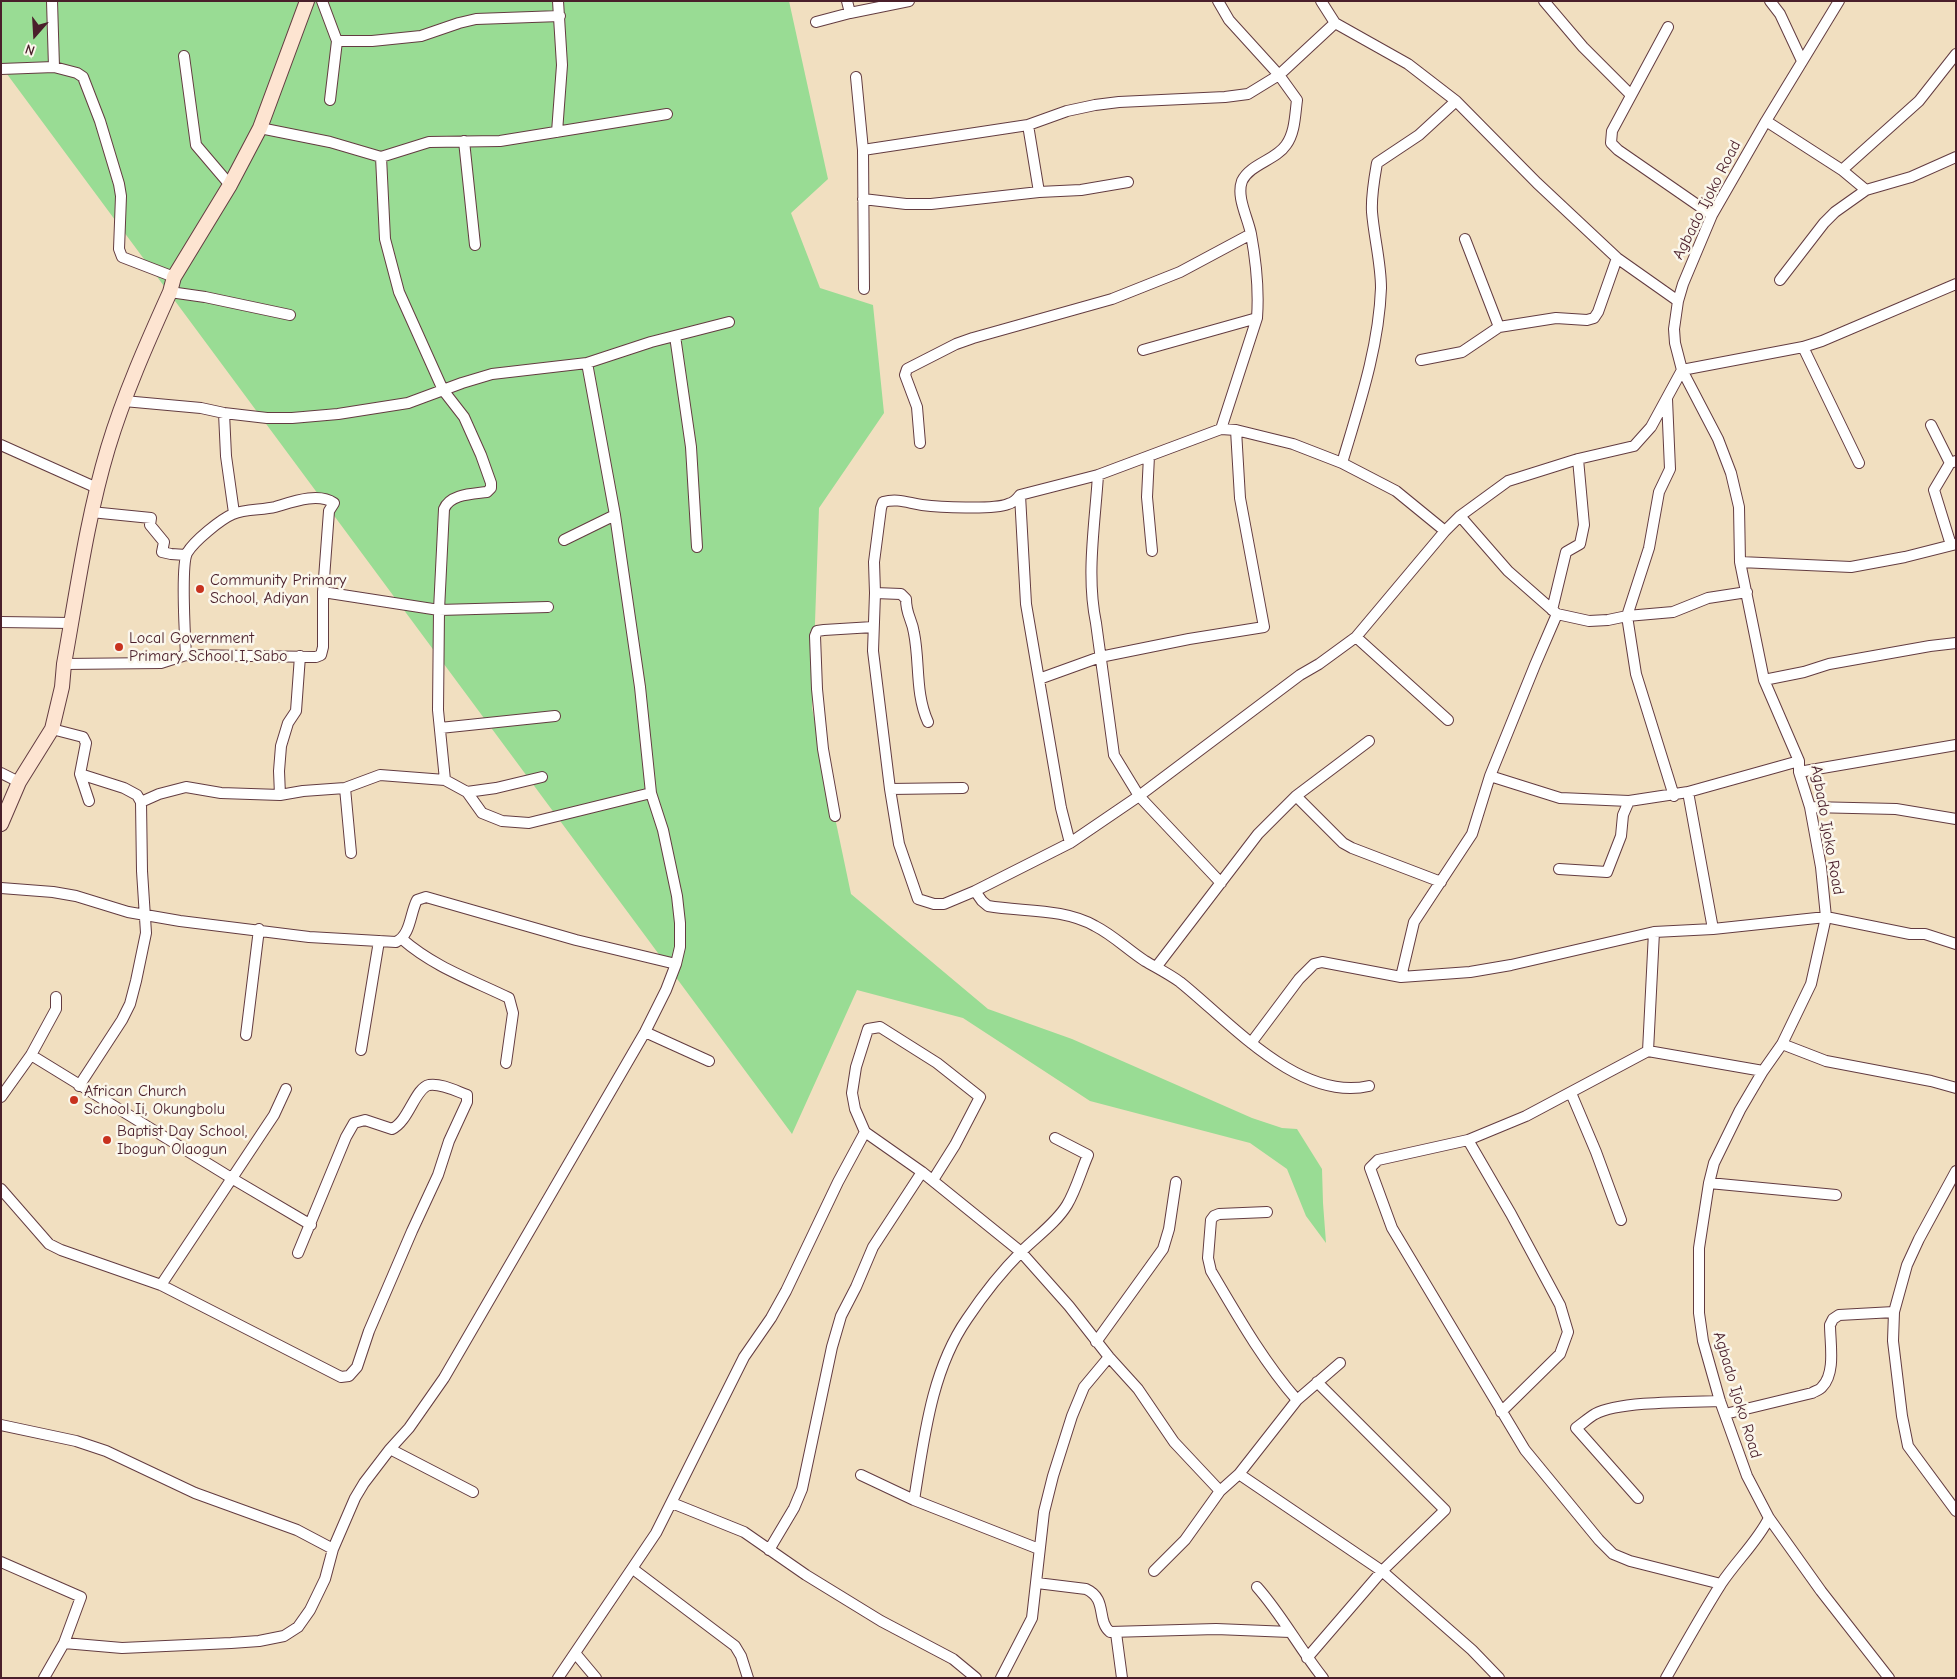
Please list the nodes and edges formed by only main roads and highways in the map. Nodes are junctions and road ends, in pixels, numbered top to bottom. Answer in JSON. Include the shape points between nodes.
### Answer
{"nodes":[{"id":1,"x":307,"y":1,"type":"edge"},
{"id":2,"x":1,"y":824,"type":"edge"}],
"edges":[{"from":1,"to":2,"type":"main road","via":[[260,128],[174,278],[124,401],[91,512],[52,729],[19,782]]}]}
